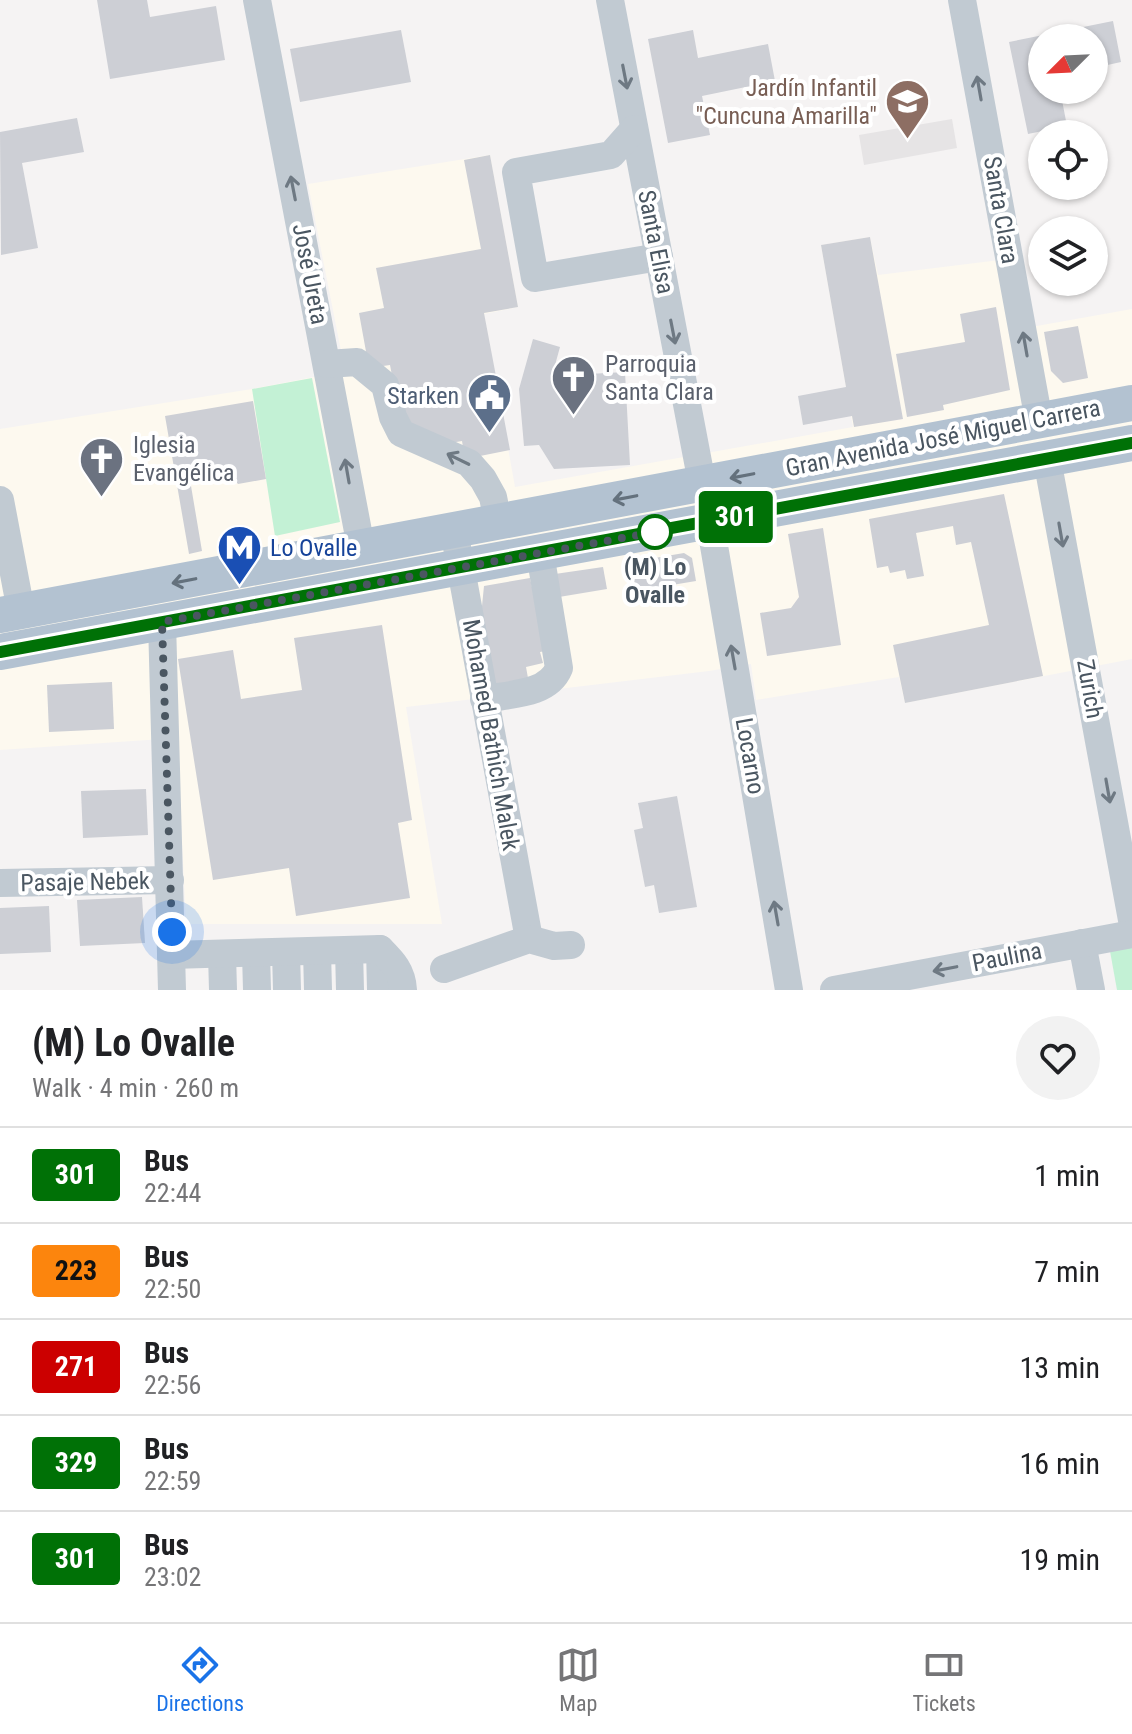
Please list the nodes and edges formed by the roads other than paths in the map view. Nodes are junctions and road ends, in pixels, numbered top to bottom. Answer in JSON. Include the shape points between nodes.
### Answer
{"nodes":[{"id":1,"x":257,"y":0,"type":"edge"},
{"id":2,"x":610,"y":0,"type":"edge"},
{"id":3,"x":962,"y":0,"type":"edge"},
{"id":4,"x":634,"y":129,"type":"junction"},
{"id":5,"x":659,"y":257,"type":"junction"},
{"id":6,"x":327,"y":364,"type":"junction"},
{"id":7,"x":1132,"y":403,"type":"edge"},
{"id":8,"x":1039,"y":421,"type":"junction"},
{"id":9,"x":1132,"y":443,"type":"edge"},
{"id":10,"x":1047,"y":459,"type":"junction"},
{"id":11,"x":702,"y":483,"type":"junction"},
{"id":12,"x":0,"y":500,"type":"edge"},
{"id":13,"x":724,"y":520,"type":"junction"},
{"id":14,"x":498,"y":522,"type":"junction"},
{"id":15,"x":453,"y":530,"type":"junction"},
{"id":16,"x":361,"y":547,"type":"junction"},
{"id":17,"x":540,"y":553,"type":"junction"},
{"id":18,"x":460,"y":568,"type":"junction"},
{"id":19,"x":11,"y":613,"type":"edge"},
{"id":20,"x":162,"y":622,"type":"junction"},
{"id":21,"x":0,"y":652,"type":"edge"},
{"id":22,"x":484,"y":699,"type":"junction"},
{"id":23,"x":170,"y":880,"type":"junction"},
{"id":24,"x":0,"y":883,"type":"edge"},
{"id":25,"x":1132,"y":920,"type":"edge"},
{"id":26,"x":1132,"y":934,"type":"edge"},
{"id":27,"x":529,"y":939,"type":"junction"},
{"id":28,"x":1082,"y":943,"type":"junction"},
{"id":29,"x":571,"y":945,"type":"dead end"},
{"id":30,"x":380,"y":949,"type":"junction"},
{"id":31,"x":349,"y":950,"type":"junction"},
{"id":32,"x":317,"y":951,"type":"junction"},
{"id":33,"x":286,"y":952,"type":"junction"},
{"id":34,"x":256,"y":953,"type":"junction"},
{"id":35,"x":222,"y":954,"type":"junction"},
{"id":36,"x":171,"y":955,"type":"junction"},
{"id":37,"x":444,"y":969,"type":"dead end"},
{"id":38,"x":172,"y":990,"type":"edge"},
{"id":39,"x":223,"y":990,"type":"edge"},
{"id":40,"x":257,"y":990,"type":"edge"},
{"id":41,"x":287,"y":990,"type":"edge"},
{"id":42,"x":318,"y":990,"type":"edge"},
{"id":43,"x":350,"y":990,"type":"edge"},
{"id":44,"x":381,"y":990,"type":"edge"},
{"id":45,"x":403,"y":990,"type":"edge"},
{"id":46,"x":789,"y":990,"type":"edge"},
{"id":47,"x":834,"y":990,"type":"edge"},
{"id":48,"x":1091,"y":990,"type":"edge"}],
"edges":[{"from":6,"to":1,"type":"street","name":"José Ureta","one_way":true},
{"from":2,"to":4,"type":"street","name":"Santa Elisa","one_way":true},
{"from":8,"to":3,"type":"street","name":"Santa Clara","one_way":true},
{"from":4,"to":5,"type":"street","name":"Santa Elisa"},
{"from":4,"to":5,"type":"street","via":[[611,155],[516,172],[535,278]]},
{"from":5,"to":11,"type":"street","name":"Santa Elisa","one_way":true},
{"from":14,"to":6,"type":"street","one_way":true,"via":[[483,479],[469,463],[401,433],[385,385],[367,368],[357,362]]},
{"from":16,"to":6,"type":"street","name":"José Ureta","one_way":true},
{"from":7,"to":8,"type":"main road","name":"Gran Avenida José Miguel Carrera"},
{"from":8,"to":11,"type":"main road","name":"Gran Avenida José Miguel Carrera","one_way":true},
{"from":9,"to":10,"type":"main road","name":"Gran Avenida José Miguel Carrera"},
{"from":10,"to":13,"type":"main road","name":"Gran Avenida José Miguel Carrera"},
{"from":10,"to":25,"type":"street","name":"Zurich","one_way":true},
{"from":11,"to":13,"type":"main road"},
{"from":11,"to":14,"type":"main road","name":"Gran Avenida José Miguel Carrera","one_way":true},
{"from":12,"to":19,"type":"street"},
{"from":13,"to":17,"type":"main road","name":"Gran Avenida José Miguel Carrera"},
{"from":46,"to":13,"type":"street","name":"Locarno","one_way":true},
{"from":14,"to":15,"type":"main road","name":"Gran Avenida José Miguel Carrera"},
{"from":15,"to":16,"type":"main road","name":"Gran Avenida José Miguel Carrera"},
{"from":15,"to":18,"type":"street","name":"Mohamed Bathich Malek"},
{"from":16,"to":19,"type":"main road","name":"Gran Avenida José Miguel Carrera","one_way":true},
{"from":17,"to":18,"type":"main road","name":"Gran Avenida José Miguel Carrera"},
{"from":17,"to":22,"type":"street","via":[[559,668],[543,686]]},
{"from":18,"to":20,"type":"main road","name":"Gran Avenida José Miguel Carrera"},
{"from":18,"to":22,"type":"street","name":"Mohamed Bathich Malek"},
{"from":20,"to":21,"type":"main road","name":"Gran Avenida José Miguel Carrera"},
{"from":20,"to":23,"type":"street"},
{"from":22,"to":27,"type":"street","name":"Mohamed Bathich Malek"},
{"from":23,"to":24,"type":"street","name":"Pasaje Nebek"},
{"from":23,"to":36,"type":"street"},
{"from":26,"to":28,"type":"street","name":"Paulina"},
{"from":27,"to":29,"type":"street"},
{"from":27,"to":37,"type":"street"},
{"from":28,"to":47,"type":"street","name":"Paulina","one_way":true},
{"from":28,"to":48,"type":"street"},
{"from":30,"to":31,"type":"street"},
{"from":30,"to":44,"type":"street"},
{"from":30,"to":45,"type":"street","via":[[395,963]]},
{"from":31,"to":32,"type":"street"},
{"from":31,"to":43,"type":"street"},
{"from":32,"to":33,"type":"street"},
{"from":32,"to":42,"type":"street"},
{"from":33,"to":34,"type":"street"},
{"from":33,"to":41,"type":"street"},
{"from":34,"to":35,"type":"street"},
{"from":34,"to":40,"type":"street"},
{"from":35,"to":36,"type":"street"},
{"from":35,"to":39,"type":"street"},
{"from":36,"to":38,"type":"street"}]}
